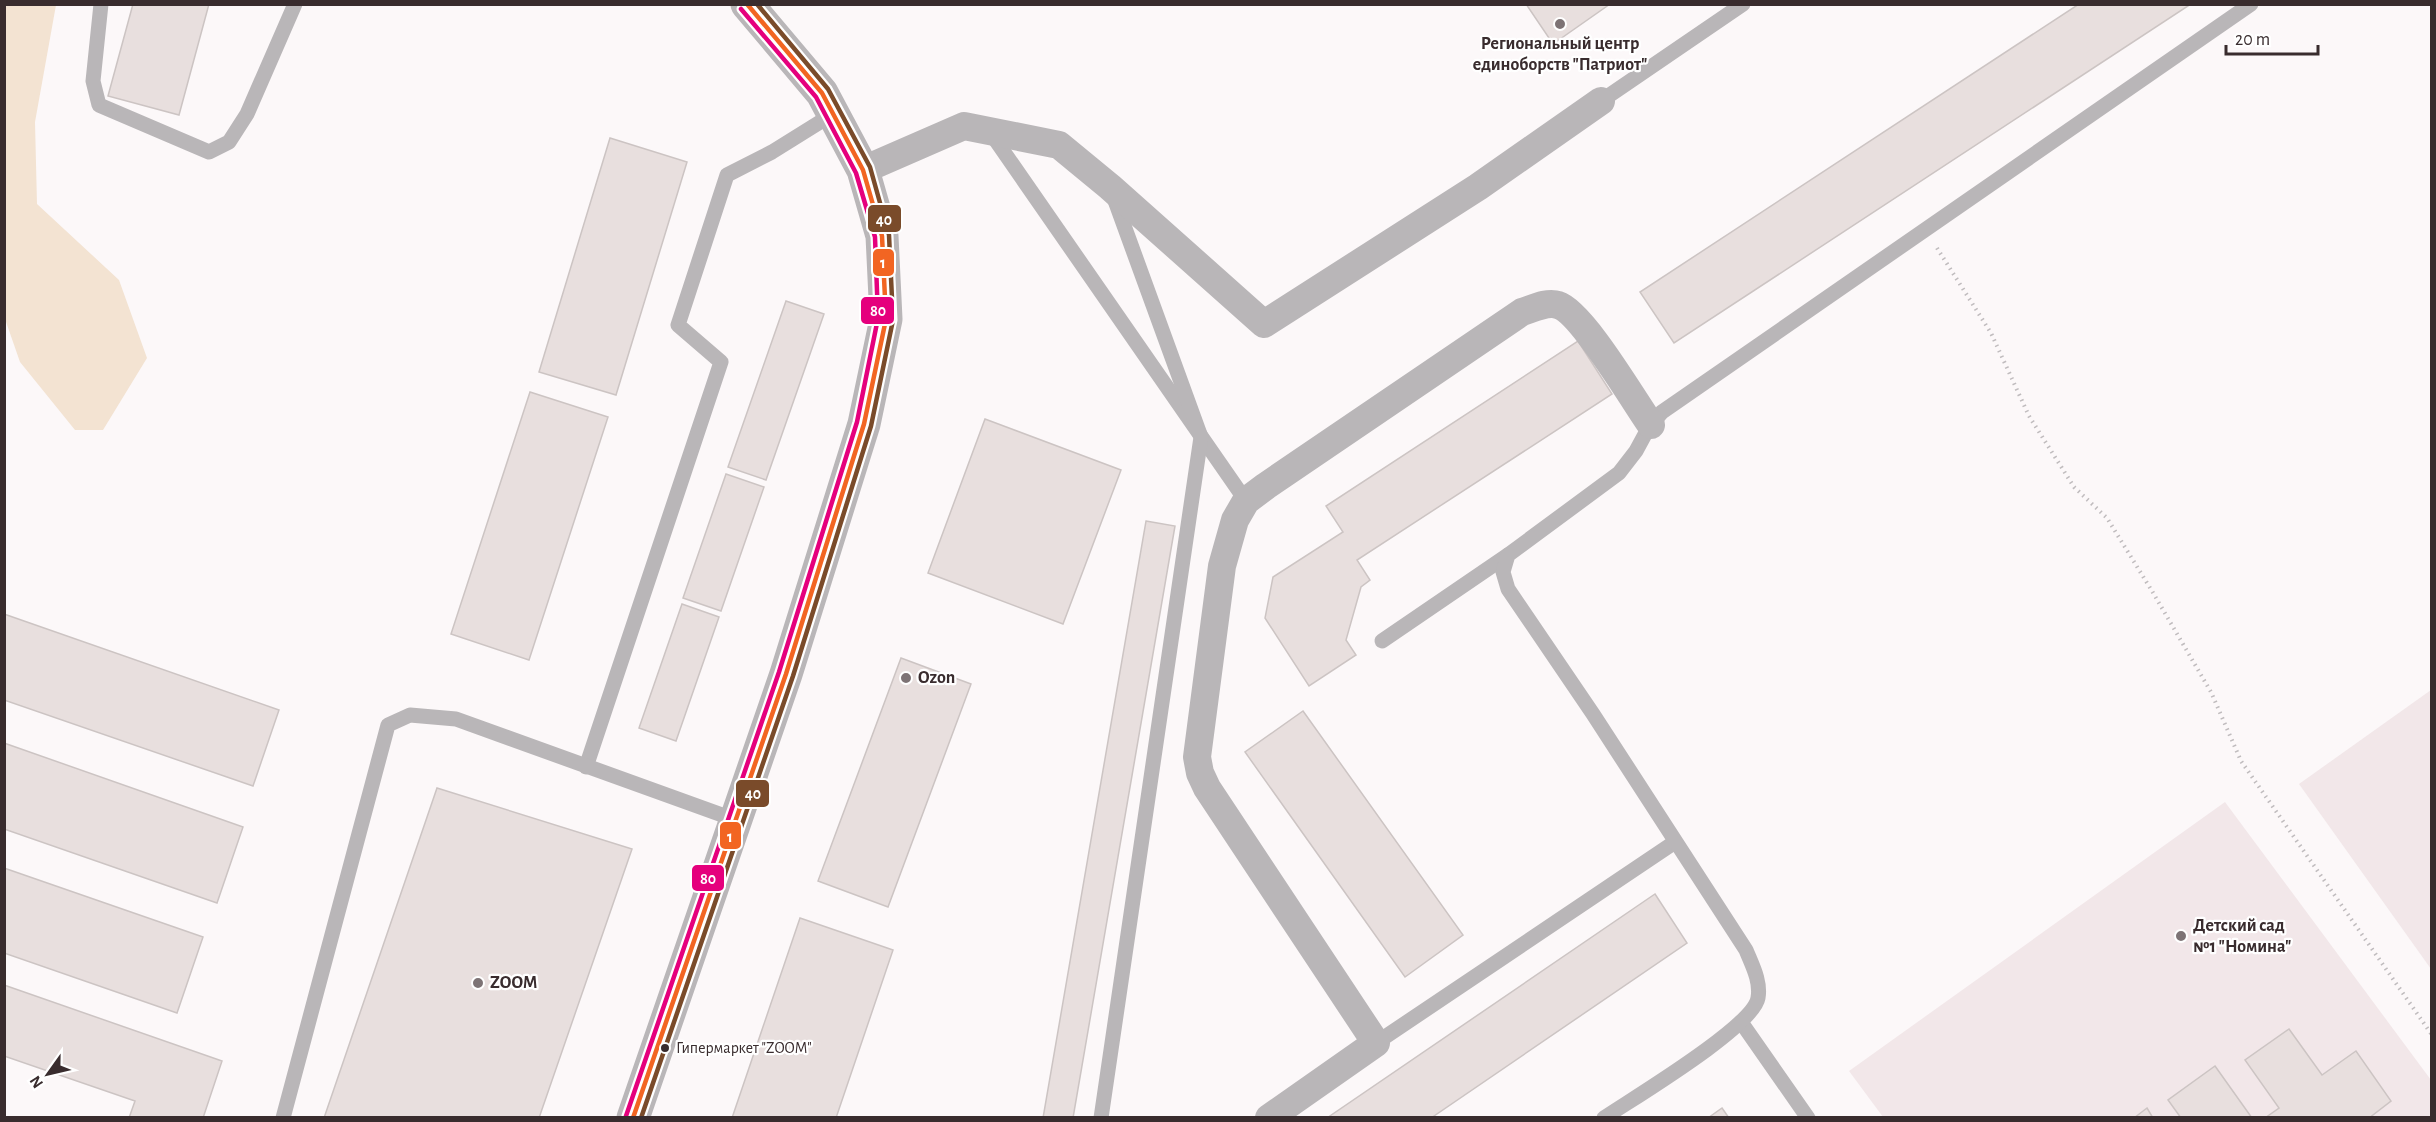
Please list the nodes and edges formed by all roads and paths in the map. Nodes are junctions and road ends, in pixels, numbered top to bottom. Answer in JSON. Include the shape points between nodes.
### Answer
{"nodes":[{"id":1,"x":101,"y":4,"type":"edge"},
{"id":2,"x":295,"y":4,"type":"edge"},
{"id":3,"x":747,"y":4,"type":"edge"},
{"id":4,"x":1743,"y":4,"type":"edge"},
{"id":5,"x":2251,"y":4,"type":"edge"},
{"id":6,"x":1601,"y":101,"type":"joint"},
{"id":7,"x":833,"y":114,"type":"junction"},
{"id":8,"x":990,"y":131,"type":"junction"},
{"id":9,"x":863,"y":170,"type":"junction"},
{"id":10,"x":1110,"y":187,"type":"junction"},
{"id":11,"x":1925,"y":230,"type":"junction"},
{"id":12,"x":1651,"y":425,"type":"junction"},
{"id":13,"x":1201,"y":437,"type":"junction"},
{"id":14,"x":1246,"y":501,"type":"junction"},
{"id":15,"x":1508,"y":555,"type":"junction"},
{"id":16,"x":1382,"y":641,"type":"dead end"},
{"id":17,"x":586,"y":767,"type":"junction"},
{"id":18,"x":736,"y":820,"type":"junction"},
{"id":19,"x":1675,"y":842,"type":"junction"},
{"id":20,"x":1741,"y":1022,"type":"junction"},
{"id":21,"x":2432,"y":1035,"type":"edge"},
{"id":22,"x":1376,"y":1043,"type":"junction"},
{"id":23,"x":283,"y":1118,"type":"edge"},
{"id":24,"x":633,"y":1118,"type":"edge"},
{"id":25,"x":1101,"y":1118,"type":"edge"},
{"id":26,"x":1269,"y":1118,"type":"edge"},
{"id":27,"x":1604,"y":1118,"type":"edge"},
{"id":28,"x":1808,"y":1118,"type":"edge"}],
"edges":[{"from":1,"to":2,"type":"lane","via":[[93,81],[99,105],[209,152],[229,142],[247,114]]},
{"from":3,"to":7,"type":"street","via":[[822,93]]},
{"from":4,"to":6,"type":"lane"},
{"from":5,"to":11,"type":"lane"},
{"from":6,"to":10,"type":"street","via":[[1478,187],[1264,324]]},
{"from":7,"to":9,"type":"street"},
{"from":7,"to":17,"type":"lane","via":[[727,175],[678,325],[721,362]]},
{"from":8,"to":9,"type":"street","via":[[964,126]]},
{"from":8,"to":10,"type":"street","via":[[1059,145]]},
{"from":8,"to":13,"type":"lane"},
{"from":9,"to":18,"type":"street","via":[[882,236],[886,319],[864,424]]},
{"from":10,"to":13,"type":"lane"},
{"from":11,"to":12,"type":"lane","via":[[1662,412]]},
{"from":11,"to":21,"type":"path","via":[[1991,333],[2029,416],[2074,487],[2107,518],[2152,591],[2211,692],[2241,760]]},
{"from":12,"to":14,"type":"street","via":[[1578,319],[1558,305],[1543,305],[1522,312]]},
{"from":12,"to":15,"type":"lane","via":[[1619,472]]},
{"from":13,"to":14,"type":"lane"},
{"from":13,"to":25,"type":"lane"},
{"from":14,"to":22,"type":"street","via":[[1235,520],[1222,566],[1197,757],[1200,773]]},
{"from":15,"to":16,"type":"lane"},
{"from":15,"to":19,"type":"lane","via":[[1503,572],[1508,590]]},
{"from":17,"to":18,"type":"lane"},
{"from":17,"to":23,"type":"lane","via":[[456,719],[410,715],[388,726]]},
{"from":18,"to":24,"type":"street"},
{"from":19,"to":20,"type":"lane","via":[[1746,950],[1758,979],[1758,1000]]},
{"from":19,"to":22,"type":"lane"},
{"from":20,"to":27,"type":"lane","via":[[1717,1043]]},
{"from":20,"to":28,"type":"lane"},
{"from":22,"to":26,"type":"street"}]}
